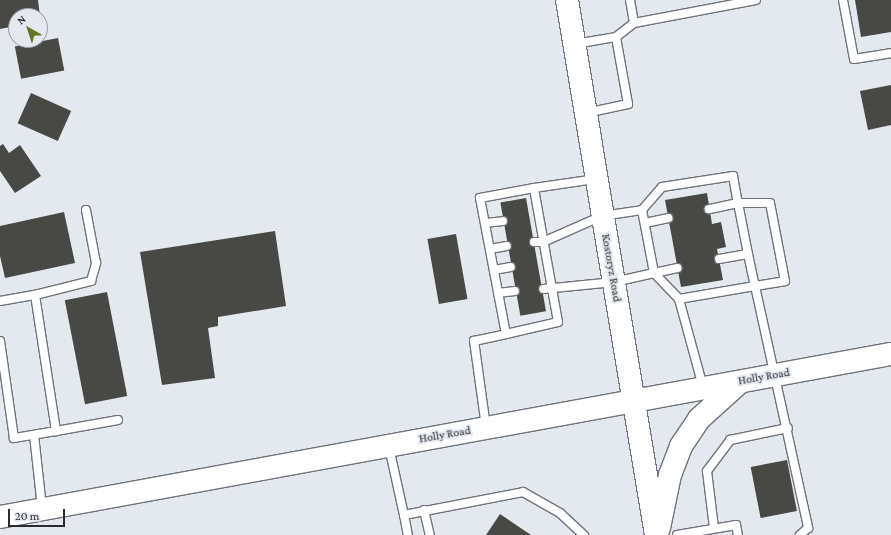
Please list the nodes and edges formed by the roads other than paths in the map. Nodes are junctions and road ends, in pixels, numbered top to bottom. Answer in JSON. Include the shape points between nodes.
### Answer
{"nodes":[{"id":1,"x":567,"y":0,"type":"edge"},
{"id":2,"x":630,"y":0,"type":"edge"},
{"id":3,"x":756,"y":0,"type":"edge"},
{"id":4,"x":843,"y":0,"type":"edge"},
{"id":5,"x":634,"y":23,"type":"junction"},
{"id":6,"x":616,"y":37,"type":"junction"},
{"id":7,"x":574,"y":44,"type":"junction"},
{"id":8,"x":891,"y":53,"type":"edge"},
{"id":9,"x":585,"y":113,"type":"junction"},
{"id":10,"x":596,"y":179,"type":"junction"},
{"id":11,"x":534,"y":188,"type":"junction"},
{"id":12,"x":738,"y":203,"type":"junction"},
{"id":13,"x":86,"y":210,"type":"dead end"},
{"id":14,"x":642,"y":210,"type":"junction"},
{"id":15,"x":710,"y":210,"type":"dead end"},
{"id":16,"x":602,"y":216,"type":"junction"},
{"id":17,"x":668,"y":218,"type":"dead end"},
{"id":18,"x":503,"y":221,"type":"dead end"},
{"id":19,"x":485,"y":223,"type":"junction"},
{"id":20,"x":645,"y":223,"type":"junction"},
{"id":21,"x":534,"y":242,"type":"dead end"},
{"id":22,"x":543,"y":242,"type":"junction"},
{"id":23,"x":507,"y":246,"type":"dead end"},
{"id":24,"x":490,"y":249,"type":"junction"},
{"id":25,"x":748,"y":254,"type":"junction"},
{"id":26,"x":719,"y":259,"type":"dead end"},
{"id":27,"x":547,"y":261,"type":"junction"},
{"id":28,"x":538,"y":263,"type":"dead end"},
{"id":29,"x":511,"y":267,"type":"dead end"},
{"id":30,"x":677,"y":268,"type":"dead end"},
{"id":31,"x":494,"y":270,"type":"junction"},
{"id":32,"x":654,"y":273,"type":"junction"},
{"id":33,"x":614,"y":282,"type":"junction"},
{"id":34,"x":755,"y":286,"type":"junction"},
{"id":35,"x":543,"y":289,"type":"dead end"},
{"id":36,"x":554,"y":289,"type":"junction"},
{"id":37,"x":515,"y":291,"type":"dead end"},
{"id":38,"x":498,"y":293,"type":"junction"},
{"id":39,"x":35,"y":295,"type":"junction"},
{"id":40,"x":679,"y":299,"type":"junction"},
{"id":41,"x":0,"y":301,"type":"edge"},
{"id":42,"x":506,"y":334,"type":"junction"},
{"id":43,"x":0,"y":341,"type":"edge"},
{"id":44,"x":891,"y":354,"type":"edge"},
{"id":45,"x":776,"y":376,"type":"junction"},
{"id":46,"x":742,"y":382,"type":"junction"},
{"id":47,"x":703,"y":388,"type":"junction"},
{"id":48,"x":633,"y":401,"type":"junction"},
{"id":49,"x":118,"y":420,"type":"dead end"},
{"id":50,"x":486,"y":428,"type":"junction"},
{"id":51,"x":788,"y":428,"type":"junction"},
{"id":52,"x":56,"y":431,"type":"junction"},
{"id":53,"x":34,"y":435,"type":"junction"},
{"id":54,"x":389,"y":446,"type":"junction"},
{"id":55,"x":42,"y":509,"type":"junction"},
{"id":56,"x":424,"y":510,"type":"junction"},
{"id":57,"x":404,"y":515,"type":"junction"},
{"id":58,"x":0,"y":516,"type":"edge"},
{"id":59,"x":714,"y":528,"type":"junction"},
{"id":60,"x":698,"y":533,"type":"edge"},
{"id":61,"x":408,"y":535,"type":"edge"},
{"id":62,"x":430,"y":535,"type":"edge"},
{"id":63,"x":584,"y":535,"type":"edge"},
{"id":64,"x":657,"y":535,"type":"edge"},
{"id":65,"x":677,"y":535,"type":"edge"},
{"id":66,"x":738,"y":535,"type":"edge"},
{"id":67,"x":800,"y":535,"type":"edge"}],
"edges":[{"from":1,"to":7,"type":"main road","name":"Kostoryz Road"},
{"from":2,"to":5,"type":"lane"},
{"from":3,"to":5,"type":"lane"},
{"from":4,"to":8,"type":"lane","via":[[854,59]]},
{"from":5,"to":6,"type":"lane"},
{"from":6,"to":7,"type":"lane"},
{"from":6,"to":9,"type":"lane","via":[[628,104]]},
{"from":7,"to":9,"type":"main road","name":"Kostoryz Road"},
{"from":9,"to":10,"type":"main road","name":"Kostoryz Road"},
{"from":10,"to":11,"type":"lane"},
{"from":10,"to":16,"type":"main road","name":"Kostoryz Road"},
{"from":11,"to":19,"type":"lane","via":[[480,198]]},
{"from":11,"to":22,"type":"lane","via":[[534,215]]},
{"from":12,"to":14,"type":"lane","via":[[733,176],[662,187]]},
{"from":12,"to":15,"type":"lane"},
{"from":12,"to":25,"type":"lane"},
{"from":12,"to":34,"type":"lane","via":[[770,203],[785,281]]},
{"from":13,"to":39,"type":"lane","via":[[96,263],[91,281]]},
{"from":14,"to":16,"type":"lane"},
{"from":14,"to":20,"type":"lane"},
{"from":16,"to":22,"type":"lane"},
{"from":16,"to":33,"type":"main road","name":"Kostoryz Road"},
{"from":17,"to":20,"type":"lane"},
{"from":18,"to":19,"type":"lane"},
{"from":19,"to":24,"type":"lane"},
{"from":20,"to":32,"type":"lane"},
{"from":21,"to":22,"type":"lane"},
{"from":22,"to":27,"type":"lane"},
{"from":23,"to":24,"type":"lane"},
{"from":24,"to":31,"type":"lane"},
{"from":25,"to":26,"type":"lane"},
{"from":25,"to":34,"type":"lane"},
{"from":27,"to":28,"type":"lane"},
{"from":27,"to":36,"type":"lane"},
{"from":29,"to":31,"type":"lane"},
{"from":30,"to":32,"type":"lane"},
{"from":31,"to":38,"type":"lane"},
{"from":32,"to":33,"type":"lane"},
{"from":32,"to":40,"type":"lane"},
{"from":33,"to":36,"type":"lane"},
{"from":33,"to":48,"type":"main road","name":"Kostoryz Road"},
{"from":34,"to":40,"type":"lane"},
{"from":34,"to":45,"type":"lane"},
{"from":35,"to":36,"type":"lane"},
{"from":36,"to":42,"type":"lane","via":[[558,322]]},
{"from":37,"to":38,"type":"lane"},
{"from":38,"to":42,"type":"lane"},
{"from":39,"to":41,"type":"lane"},
{"from":39,"to":52,"type":"lane"},
{"from":40,"to":47,"type":"lane"},
{"from":42,"to":50,"type":"lane","via":[[474,341]]},
{"from":43,"to":53,"type":"lane","via":[[14,438]]},
{"from":44,"to":45,"type":"main road","name":"Holly Road"},
{"from":45,"to":46,"type":"main road","name":"Holly Road"},
{"from":45,"to":51,"type":"lane"},
{"from":46,"to":47,"type":"main road","name":"Holly Road"},
{"from":46,"to":64,"type":"main road","via":[[699,419],[680,446],[670,475]]},
{"from":47,"to":48,"type":"main road","name":"Holly Road"},
{"from":48,"to":50,"type":"main road","name":"Holly Road"},
{"from":48,"to":64,"type":"main road","name":"Kostoryz Road"},
{"from":49,"to":52,"type":"lane"},
{"from":50,"to":54,"type":"main road","name":"Holly Road"},
{"from":51,"to":59,"type":"lane","via":[[730,440],[707,471]]},
{"from":51,"to":67,"type":"lane","via":[[808,528]]},
{"from":52,"to":53,"type":"lane"},
{"from":53,"to":55,"type":"lane"},
{"from":54,"to":55,"type":"main road","name":"Holly Road"},
{"from":54,"to":57,"type":"lane"},
{"from":55,"to":58,"type":"main road","name":"Holly Road"},
{"from":56,"to":57,"type":"lane"},
{"from":56,"to":62,"type":"lane"},
{"from":56,"to":63,"type":"lane","via":[[523,492],[560,513]]},
{"from":57,"to":61,"type":"lane"},
{"from":59,"to":60,"type":"lane"},
{"from":59,"to":66,"type":"lane","via":[[736,525]]},
{"from":60,"to":65,"type":"lane"}]}
